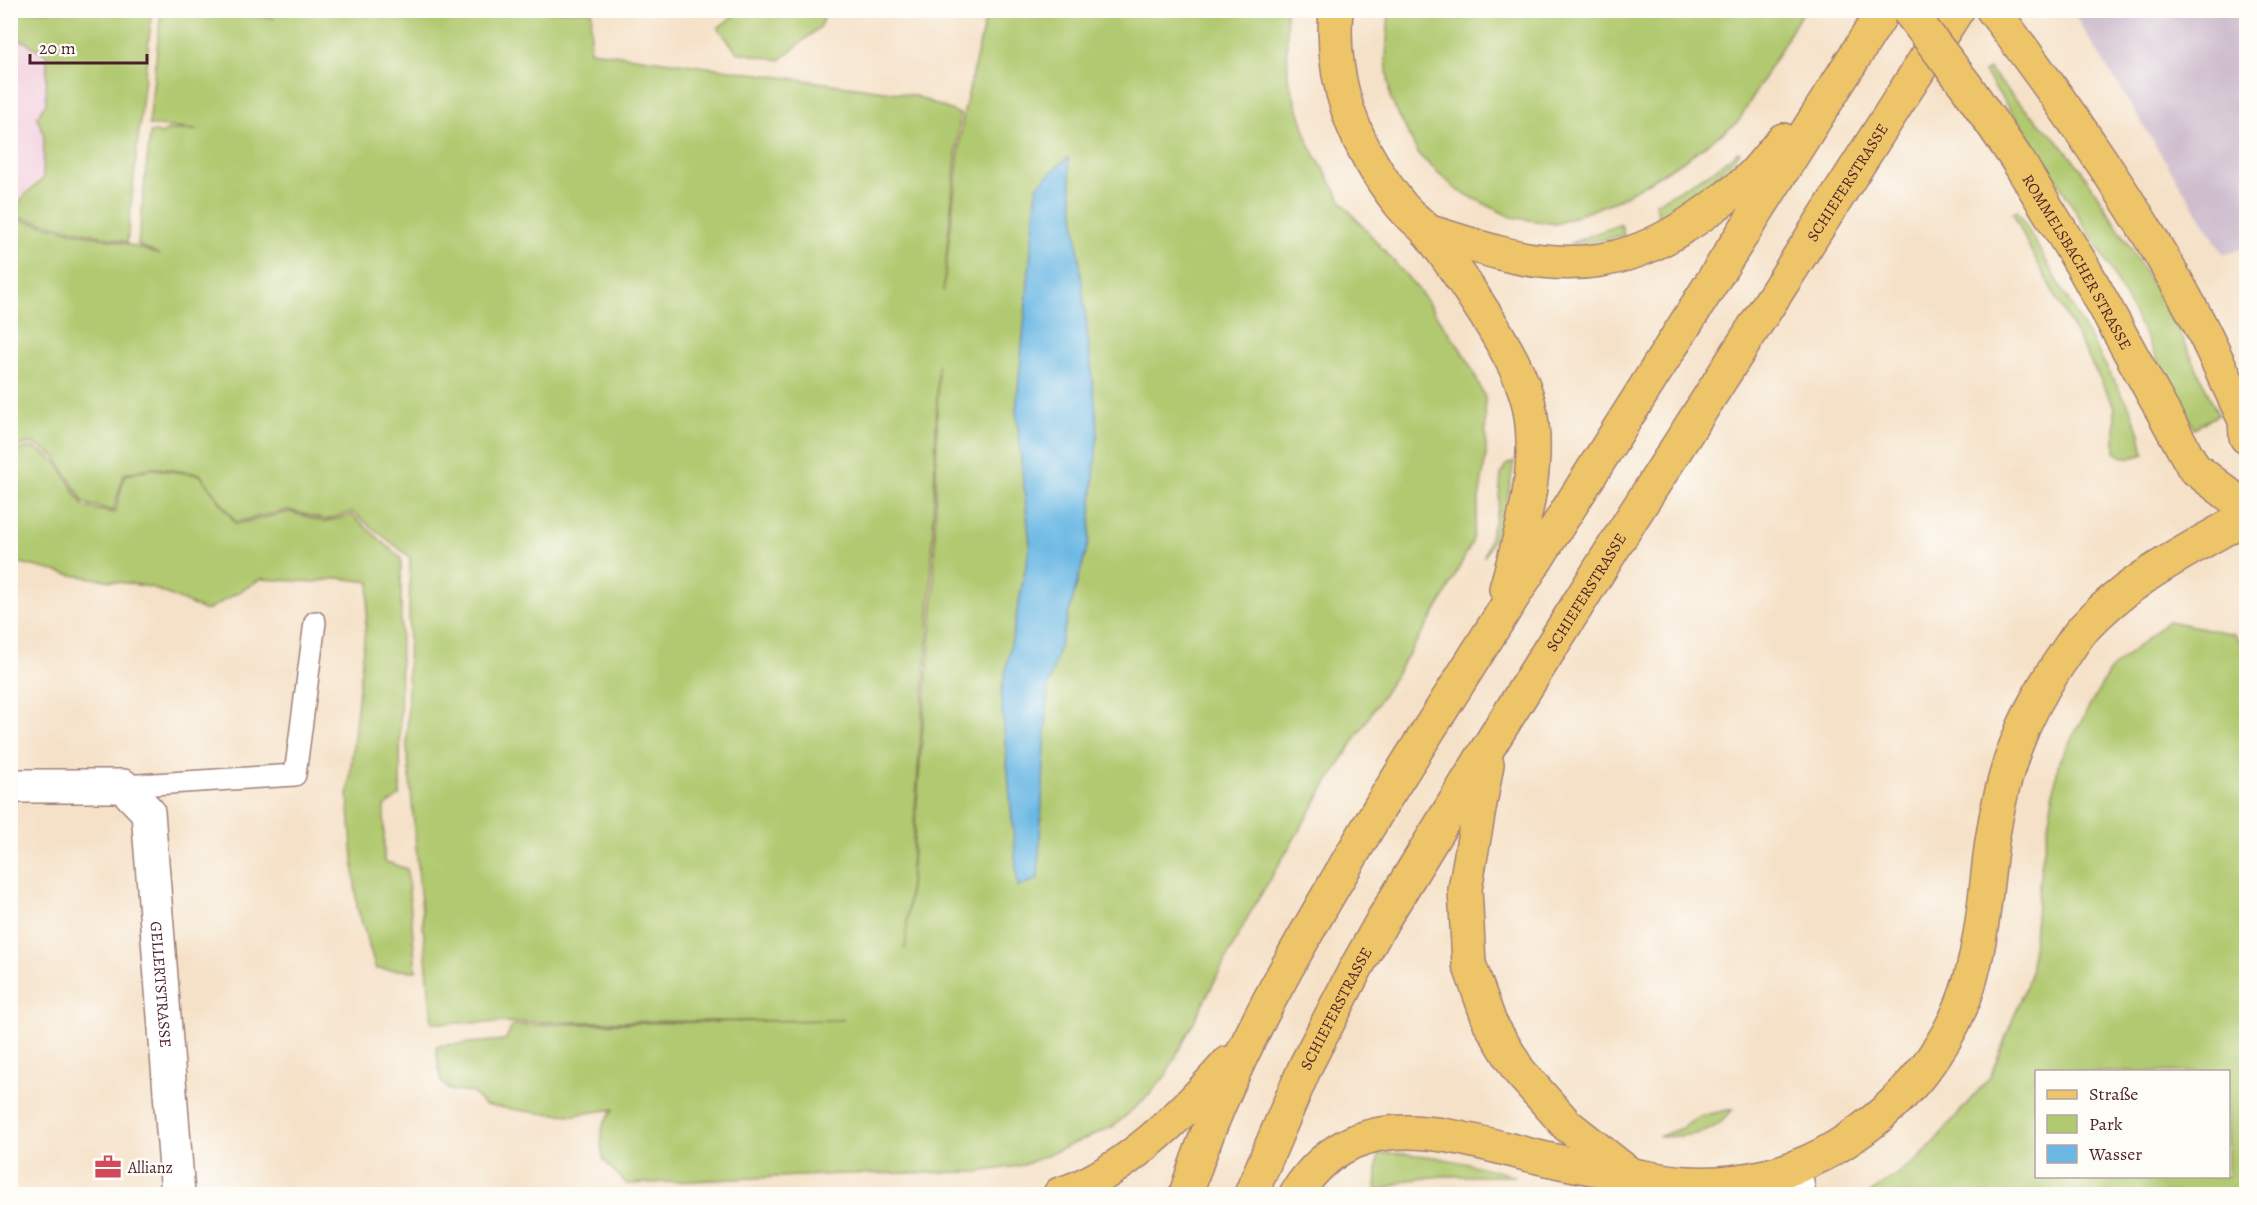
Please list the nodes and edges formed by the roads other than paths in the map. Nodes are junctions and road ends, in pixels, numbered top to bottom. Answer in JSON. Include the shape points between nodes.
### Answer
{"nodes":[{"id":1,"x":1336,"y":10,"type":"edge"},
{"id":2,"x":1884,"y":10,"type":"edge"},
{"id":3,"x":1908,"y":10,"type":"edge"},
{"id":4,"x":1957,"y":10,"type":"edge"},
{"id":5,"x":1993,"y":10,"type":"edge"},
{"id":6,"x":1861,"y":47,"type":"junction"},
{"id":7,"x":1427,"y":231,"type":"junction"},
{"id":8,"x":2247,"y":437,"type":"edge"},
{"id":9,"x":2247,"y":508,"type":"edge"},
{"id":10,"x":2247,"y":517,"type":"edge"},
{"id":11,"x":315,"y":622,"type":"dead end"},
{"id":12,"x":1497,"y":622,"type":"junction"},
{"id":13,"x":1491,"y":743,"type":"junction"},
{"id":14,"x":10,"y":786,"type":"edge"},
{"id":15,"x":123,"y":786,"type":"junction"},
{"id":16,"x":1252,"y":1034,"type":"junction"},
{"id":17,"x":1629,"y":1174,"type":"junction"},
{"id":18,"x":1797,"y":1181,"type":"edge"},
{"id":19,"x":178,"y":1194,"type":"edge"},
{"id":20,"x":1060,"y":1194,"type":"edge"},
{"id":21,"x":1186,"y":1194,"type":"edge"},
{"id":22,"x":1251,"y":1194,"type":"edge"},
{"id":23,"x":1296,"y":1194,"type":"edge"}],
"edges":[{"from":1,"to":7,"type":"main road","via":[[1338,72],[1354,130],[1401,205]]},
{"from":2,"to":6,"type":"main road"},
{"from":3,"to":9,"type":"main road","name":"ROMMELSBACHER STRASSE","bridge":true,"via":[[2018,160],[2098,292],[2194,468]]},
{"from":4,"to":13,"type":"main road","name":"SCHIEFERSTRASSE"},
{"from":5,"to":8,"type":"main road","via":[[2056,93],[2150,239],[2198,321],[2245,420]]},
{"from":6,"to":7,"type":"main road","via":[[1748,181],[1673,235],[1643,250],[1612,260],[1541,261]]},
{"from":6,"to":12,"type":"main road"},
{"from":7,"to":12,"type":"main road","via":[[1501,341],[1529,403],[1532,476]]},
{"from":10,"to":18,"type":"main road","via":[[2126,589],[2082,630],[2063,656],[2021,728],[2003,779],[1971,978],[1948,1032],[1927,1067],[1898,1099]]},
{"from":11,"to":15,"type":"lane","via":[[295,775]]},
{"from":12,"to":16,"type":"main road","via":[[1328,892]]},
{"from":13,"to":17,"type":"main road","via":[[1465,889],[1469,964],[1490,1023],[1519,1071],[1567,1125]]},
{"from":13,"to":22,"type":"main road","name":"SCHIEFERSTRASSE","via":[[1356,968],[1306,1065]]},
{"from":14,"to":15,"type":"street"},
{"from":15,"to":19,"type":"street","name":"GELLERTSTRASSE","via":[[148,812]]},
{"from":16,"to":20,"type":"main road","via":[[1204,1091],[1162,1130],[1095,1180]]},
{"from":16,"to":21,"type":"main road","via":[[1209,1130]]},
{"from":17,"to":18,"type":"main road","via":[[1668,1181],[1719,1183],[1769,1176]]},
{"from":17,"to":23,"type":"main road","via":[[1574,1166],[1422,1131],[1362,1138],[1329,1156],[1308,1175]]}]}
